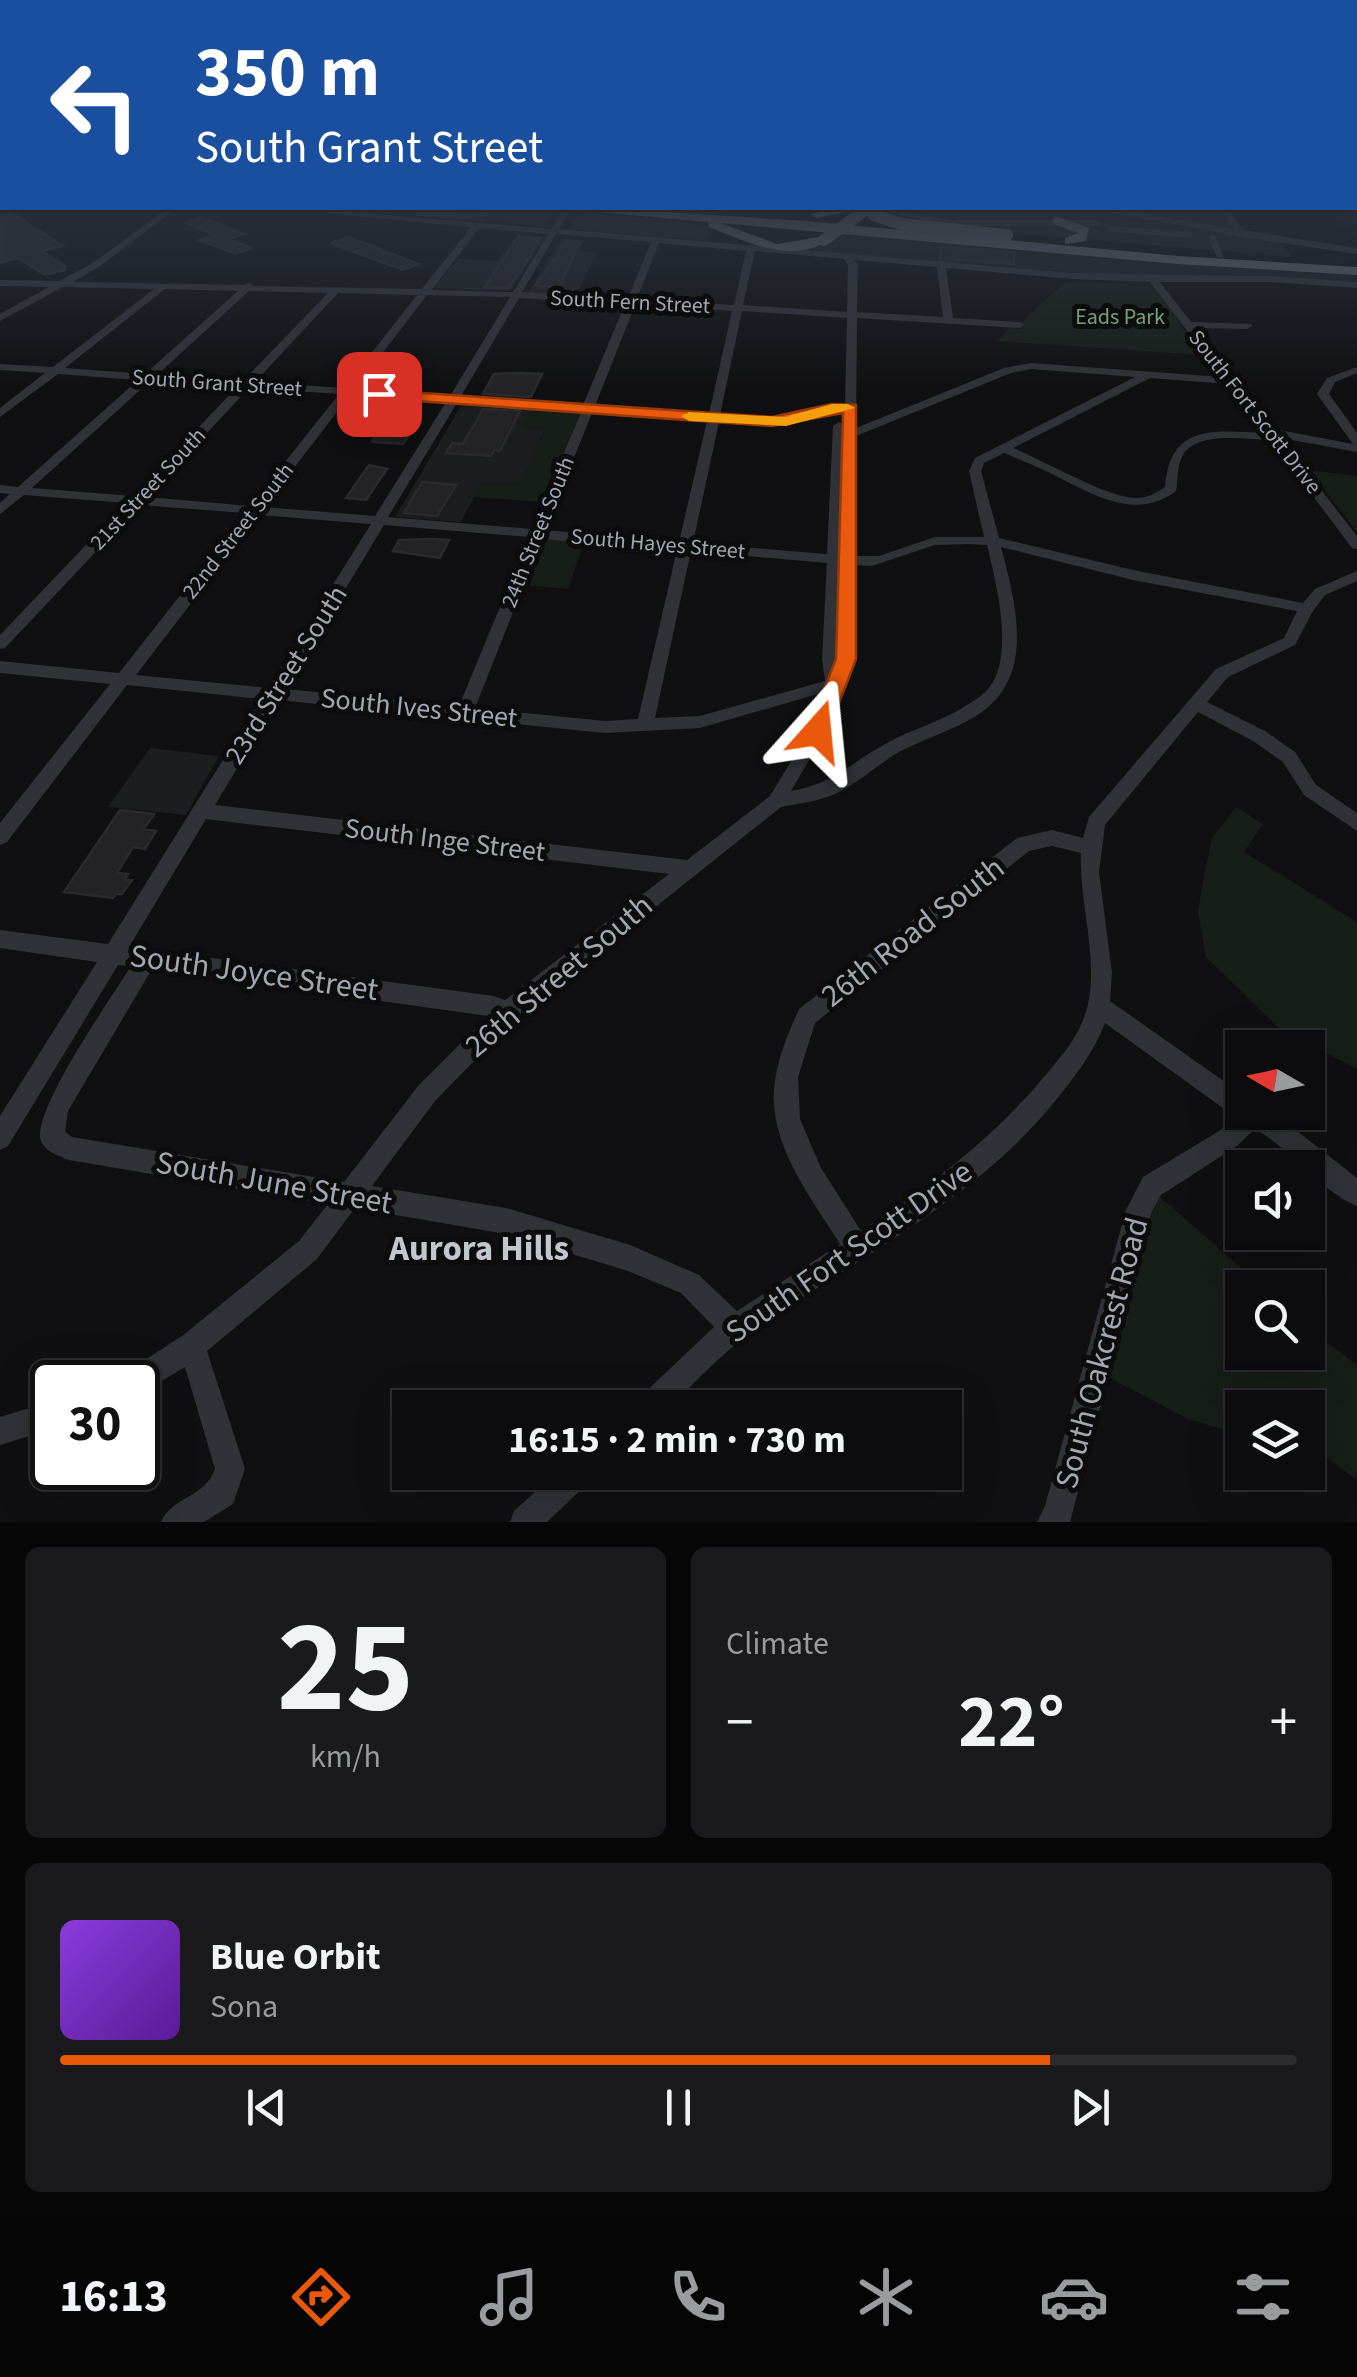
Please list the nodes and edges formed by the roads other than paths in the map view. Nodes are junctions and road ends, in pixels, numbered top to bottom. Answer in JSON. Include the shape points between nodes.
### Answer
{"nodes":[{"id":1,"x":114,"y":246,"type":"edge"},
{"id":2,"x":122,"y":246,"type":"edge"},
{"id":3,"x":460,"y":246,"type":"edge"},
{"id":4,"x":547,"y":246,"type":"edge"},
{"id":5,"x":654,"y":246,"type":"edge"},
{"id":6,"x":703,"y":246,"type":"edge"},
{"id":7,"x":766,"y":246,"type":"edge"},
{"id":8,"x":799,"y":246,"type":"edge"},
{"id":9,"x":1071,"y":246,"type":"edge"},
{"id":10,"x":1079,"y":246,"type":"edge"},
{"id":11,"x":1098,"y":246,"type":"edge"},
{"id":12,"x":1119,"y":246,"type":"edge"},
{"id":13,"x":1213,"y":246,"type":"edge"},
{"id":14,"x":1322,"y":246,"type":"edge"},
{"id":15,"x":750,"y":250,"type":"junction"},
{"id":16,"x":1121,"y":250,"type":"junction"},
{"id":17,"x":1357,"y":251,"type":"edge"},
{"id":18,"x":1214,"y":256,"type":"junction"},
{"id":19,"x":848,"y":258,"type":"junction"},
{"id":20,"x":941,"y":266,"type":"junction"},
{"id":21,"x":1357,"y":267,"type":"edge"},
{"id":22,"x":1153,"y":279,"type":"junction"},
{"id":23,"x":59,"y":282,"type":"junction"},
{"id":24,"x":0,"y":283,"type":"edge"},
{"id":25,"x":1340,"y":283,"type":"junction"},
{"id":26,"x":165,"y":285,"type":"junction"},
{"id":27,"x":1357,"y":285,"type":"edge"},
{"id":28,"x":249,"y":286,"type":"junction"},
{"id":29,"x":336,"y":288,"type":"junction"},
{"id":30,"x":424,"y":291,"type":"junction"},
{"id":31,"x":517,"y":295,"type":"junction"},
{"id":32,"x":1357,"y":296,"type":"edge"},
{"id":33,"x":632,"y":302,"type":"junction"},
{"id":34,"x":26,"y":304,"type":"junction"},
{"id":35,"x":737,"y":308,"type":"junction"},
{"id":36,"x":0,"y":315,"type":"edge"},
{"id":37,"x":848,"y":315,"type":"junction"},
{"id":38,"x":948,"y":321,"type":"junction"},
{"id":39,"x":1020,"y":325,"type":"dead end"},
{"id":40,"x":1188,"y":325,"type":"junction"},
{"id":41,"x":1247,"y":326,"type":"dead end"},
{"id":42,"x":0,"y":330,"type":"edge"},
{"id":43,"x":0,"y":368,"type":"edge"},
{"id":44,"x":1357,"y":370,"type":"edge"},
{"id":45,"x":54,"y":372,"type":"junction"},
{"id":46,"x":1146,"y":376,"type":"junction"},
{"id":47,"x":147,"y":378,"type":"junction"},
{"id":48,"x":1232,"y":381,"type":"junction"},
{"id":49,"x":246,"y":385,"type":"junction"},
{"id":50,"x":346,"y":392,"type":"junction"},
{"id":51,"x":453,"y":400,"type":"junction"},
{"id":52,"x":845,"y":408,"type":"junction"},
{"id":53,"x":588,"y":409,"type":"junction"},
{"id":54,"x":0,"y":414,"type":"edge"},
{"id":55,"x":713,"y":418,"type":"junction"},
{"id":56,"x":1272,"y":434,"type":"junction"},
{"id":57,"x":845,"y":437,"type":"junction"},
{"id":58,"x":1357,"y":444,"type":"edge"},
{"id":59,"x":1002,"y":448,"type":"junction"},
{"id":60,"x":0,"y":489,"type":"edge"},
{"id":61,"x":22,"y":490,"type":"junction"},
{"id":62,"x":138,"y":500,"type":"junction"},
{"id":63,"x":0,"y":510,"type":"edge"},
{"id":64,"x":255,"y":510,"type":"junction"},
{"id":65,"x":381,"y":520,"type":"junction"},
{"id":66,"x":536,"y":534,"type":"junction"},
{"id":67,"x":992,"y":541,"type":"junction"},
{"id":68,"x":1357,"y":544,"type":"edge"},
{"id":69,"x":685,"y":546,"type":"junction"},
{"id":70,"x":842,"y":559,"type":"junction"},
{"id":71,"x":1357,"y":576,"type":"edge"},
{"id":72,"x":1306,"y":609,"type":"junction"},
{"id":73,"x":0,"y":644,"type":"edge"},
{"id":74,"x":0,"y":667,"type":"edge"},
{"id":75,"x":123,"y":680,"type":"junction"},
{"id":76,"x":834,"y":684,"type":"junction"},
{"id":77,"x":274,"y":694,"type":"junction"},
{"id":78,"x":1195,"y":703,"type":"junction"},
{"id":79,"x":465,"y":712,"type":"junction"},
{"id":80,"x":645,"y":726,"type":"junction"},
{"id":81,"x":776,"y":801,"type":"junction"},
{"id":82,"x":202,"y":811,"type":"junction"},
{"id":83,"x":1357,"y":823,"type":"edge"},
{"id":84,"x":0,"y":836,"type":"edge"},
{"id":85,"x":1088,"y":847,"type":"junction"},
{"id":86,"x":689,"y":868,"type":"junction"},
{"id":87,"x":0,"y":939,"type":"edge"},
{"id":88,"x":112,"y":954,"type":"junction"},
{"id":89,"x":147,"y":959,"type":"junction"},
{"id":90,"x":1099,"y":1006,"type":"junction"},
{"id":91,"x":508,"y":1011,"type":"junction"},
{"id":92,"x":1225,"y":1096,"type":"edge"},
{"id":93,"x":1235,"y":1130,"type":"edge"},
{"id":94,"x":1277,"y":1130,"type":"edge"},
{"id":95,"x":0,"y":1138,"type":"edge"},
{"id":96,"x":1357,"y":1194,"type":"edge"},
{"id":97,"x":352,"y":1197,"type":"junction"},
{"id":98,"x":856,"y":1247,"type":"junction"},
{"id":99,"x":735,"y":1328,"type":"junction"},
{"id":100,"x":192,"y":1346,"type":"junction"},
{"id":101,"x":160,"y":1367,"type":"edge"},
{"id":102,"x":668,"y":1390,"type":"edge"},
{"id":103,"x":30,"y":1422,"type":"edge"},
{"id":104,"x":0,"y":1431,"type":"edge"},
{"id":105,"x":560,"y":1490,"type":"edge"},
{"id":106,"x":1060,"y":1519,"type":"edge"},
{"id":107,"x":176,"y":1522,"type":"edge"},
{"id":108,"x":525,"y":1522,"type":"edge"}],
"edges":[{"from":1,"to":23,"type":"street"},
{"from":2,"to":23,"type":"street"},
{"from":3,"to":30,"type":"street","name":"22nd Street South"},
{"from":4,"to":31,"type":"street","name":"23rd Street South"},
{"from":5,"to":33,"type":"street","name":"24th Street South"},
{"from":6,"to":15,"type":"street"},
{"from":7,"to":8,"type":"highway"},
{"from":9,"to":16,"type":"highway"},
{"from":10,"to":16,"type":"highway"},
{"from":11,"to":16,"type":"highway"},
{"from":12,"to":16,"type":"street"},
{"from":13,"to":18,"type":"street"},
{"from":14,"to":17,"type":"street"},
{"from":15,"to":19,"type":"street"},
{"from":15,"to":35,"type":"street"},
{"from":16,"to":18,"type":"highway"},
{"from":16,"to":21,"type":"highway"},
{"from":18,"to":21,"type":"highway"},
{"from":19,"to":20,"type":"street"},
{"from":19,"to":37,"type":"street","name":"26th Street South"},
{"from":20,"to":22,"type":"street","via":[[1081,280]]},
{"from":20,"to":38,"type":"street"},
{"from":22,"to":25,"type":"street"},
{"from":22,"to":40,"type":"street","name":"South Fort Scott Drive"},
{"from":23,"to":24,"type":"street","name":"South Fern Street"},
{"from":23,"to":26,"type":"street","name":"South Fern Street"},
{"from":23,"to":34,"type":"street"},
{"from":23,"to":36,"type":"street"},
{"from":25,"to":27,"type":"street"},
{"from":25,"to":32,"type":"street"},
{"from":26,"to":28,"type":"street","name":"South Fern Street"},
{"from":26,"to":45,"type":"street"},
{"from":28,"to":29,"type":"street","name":"South Fern Street"},
{"from":28,"to":47,"type":"street"},
{"from":29,"to":30,"type":"street","name":"South Fern Street"},
{"from":29,"to":49,"type":"street","name":"21st Street South"},
{"from":30,"to":31,"type":"street","name":"South Fern Street"},
{"from":30,"to":50,"type":"street","name":"22nd Street South"},
{"from":31,"to":33,"type":"street","name":"South Fern Street"},
{"from":31,"to":51,"type":"street","name":"23rd Street South"},
{"from":33,"to":35,"type":"street","name":"South Fern Street"},
{"from":33,"to":53,"type":"street","name":"24th Street South"},
{"from":34,"to":36,"type":"street"},
{"from":34,"to":42,"type":"street"},
{"from":35,"to":37,"type":"street","name":"South Fern Street"},
{"from":35,"to":55,"type":"street"},
{"from":37,"to":38,"type":"street","name":"South Fern Street"},
{"from":37,"to":52,"type":"street","name":"26th Street South"},
{"from":38,"to":39,"type":"street","name":"South Fern Street"},
{"from":40,"to":41,"type":"street"},
{"from":40,"to":48,"type":"street","name":"South Fort Scott Drive"},
{"from":43,"to":45,"type":"street","name":"South Grant Street"},
{"from":44,"to":58,"type":"street","via":[[1332,378],[1324,389]]},
{"from":45,"to":47,"type":"street","name":"South Grant Street"},
{"from":45,"to":54,"type":"street"},
{"from":46,"to":48,"type":"street"},
{"from":46,"to":57,"type":"street","via":[[1057,366],[1008,370]]},
{"from":46,"to":59,"type":"street"},
{"from":47,"to":49,"type":"street","name":"South Grant Street"},
{"from":47,"to":61,"type":"street"},
{"from":48,"to":56,"type":"street","name":"South Fort Scott Drive"},
{"from":49,"to":50,"type":"street","name":"South Grant Street"},
{"from":49,"to":62,"type":"street","name":"21st Street South"},
{"from":50,"to":51,"type":"street","name":"South Grant Street"},
{"from":50,"to":64,"type":"street","name":"22nd Street South"},
{"from":51,"to":53,"type":"street","name":"South Grant Street"},
{"from":51,"to":65,"type":"street","name":"23rd Street South"},
{"from":52,"to":55,"type":"street","name":"South Grant Street","via":[[786,421]]},
{"from":52,"to":57,"type":"street","name":"26th Street South"},
{"from":53,"to":55,"type":"street","name":"South Grant Street"},
{"from":53,"to":66,"type":"street","name":"24th Street South"},
{"from":55,"to":69,"type":"street"},
{"from":56,"to":58,"type":"street"},
{"from":56,"to":59,"type":"street","via":[[1210,436],[1186,446],[1174,460],[1171,488],[1132,501],[1105,496]]},
{"from":56,"to":68,"type":"street","name":"South Fort Scott Drive"},
{"from":57,"to":70,"type":"street","name":"26th Street South"},
{"from":59,"to":67,"type":"street","via":[[975,470]]},
{"from":60,"to":61,"type":"street","name":"South Hayes Street"},
{"from":61,"to":62,"type":"street","name":"South Hayes Street"},
{"from":61,"to":63,"type":"street"},
{"from":62,"to":64,"type":"street","name":"South Hayes Street"},
{"from":62,"to":73,"type":"street","name":"21st Street South"},
{"from":64,"to":65,"type":"street","name":"South Hayes Street"},
{"from":64,"to":75,"type":"street","name":"22nd Street South"},
{"from":65,"to":66,"type":"street","name":"South Hayes Street"},
{"from":65,"to":77,"type":"street","name":"23rd Street South"},
{"from":66,"to":69,"type":"street","name":"South Hayes Street"},
{"from":66,"to":79,"type":"street","name":"24th Street South"},
{"from":67,"to":70,"type":"street","name":"South Hayes Street","via":[[921,543],[887,560]]},
{"from":67,"to":72,"type":"street","name":"South Hayes Street"},
{"from":67,"to":81,"type":"street","via":[[1010,656],[993,694],[828,789]]},
{"from":69,"to":70,"type":"street","name":"South Hayes Street"},
{"from":69,"to":80,"type":"street"},
{"from":70,"to":76,"type":"street","name":"26th Street South","via":[[846,659]]},
{"from":71,"to":72,"type":"street","via":[[1320,592]]},
{"from":72,"to":78,"type":"street","via":[[1290,641],[1222,673]]},
{"from":74,"to":75,"type":"street","name":"South Ives Street"},
{"from":75,"to":77,"type":"street","name":"South Ives Street"},
{"from":75,"to":84,"type":"street","name":"22nd Street South"},
{"from":76,"to":80,"type":"street","name":"South Ives Street","via":[[700,722]]},
{"from":76,"to":81,"type":"street","name":"26th Street South","via":[[818,731]]},
{"from":77,"to":79,"type":"street","name":"South Ives Street"},
{"from":77,"to":82,"type":"street","name":"23rd Street South"},
{"from":78,"to":83,"type":"street","via":[[1289,757],[1310,790]]},
{"from":78,"to":85,"type":"street","via":[[1096,822]]},
{"from":79,"to":80,"type":"street","name":"South Ives Street"},
{"from":81,"to":86,"type":"street","name":"26th Street South"},
{"from":82,"to":86,"type":"street","name":"South Inge Street"},
{"from":82,"to":88,"type":"street","name":"23rd Street South"},
{"from":85,"to":90,"type":"street","name":"South Fort Scott Drive","via":[[1104,978]]},
{"from":85,"to":98,"type":"street","name":"26th Road South","via":[[1052,838],[1024,844],[807,1016],[791,1054],[785,1099],[811,1173]]},
{"from":86,"to":91,"type":"street","name":"26th Street South"},
{"from":87,"to":88,"type":"street","name":"South Joyce Street"},
{"from":88,"to":89,"type":"street","name":"South Joyce Street"},
{"from":88,"to":95,"type":"street","name":"23rd Street South"},
{"from":89,"to":91,"type":"street","name":"South Joyce Street"},
{"from":89,"to":97,"type":"street","name":"South June Street","via":[[57,1108],[52,1138],[69,1148]]},
{"from":90,"to":92,"type":"street"},
{"from":90,"to":98,"type":"street","name":"South Fort Scott Drive","via":[[1086,1040],[1032,1116],[933,1201]]},
{"from":91,"to":97,"type":"street","name":"26th Street South","via":[[428,1094]]},
{"from":93,"to":106,"type":"street","name":"South Oakcrest Road","via":[[1152,1186],[1139,1210]]},
{"from":94,"to":96,"type":"street"},
{"from":97,"to":99,"type":"street","name":"South June Street","via":[[506,1220],[630,1258],[690,1284]]},
{"from":97,"to":100,"type":"street","name":"26th Street South","via":[[308,1250]]},
{"from":98,"to":99,"type":"street","name":"South Fort Scott Drive"},
{"from":99,"to":102,"type":"street","name":"South Fort Scott Drive"},
{"from":100,"to":101,"type":"street","name":"26th Street South"},
{"from":100,"to":107,"type":"street","via":[[230,1469],[222,1493]]},
{"from":103,"to":104,"type":"street"},
{"from":105,"to":108,"type":"street"}]}
